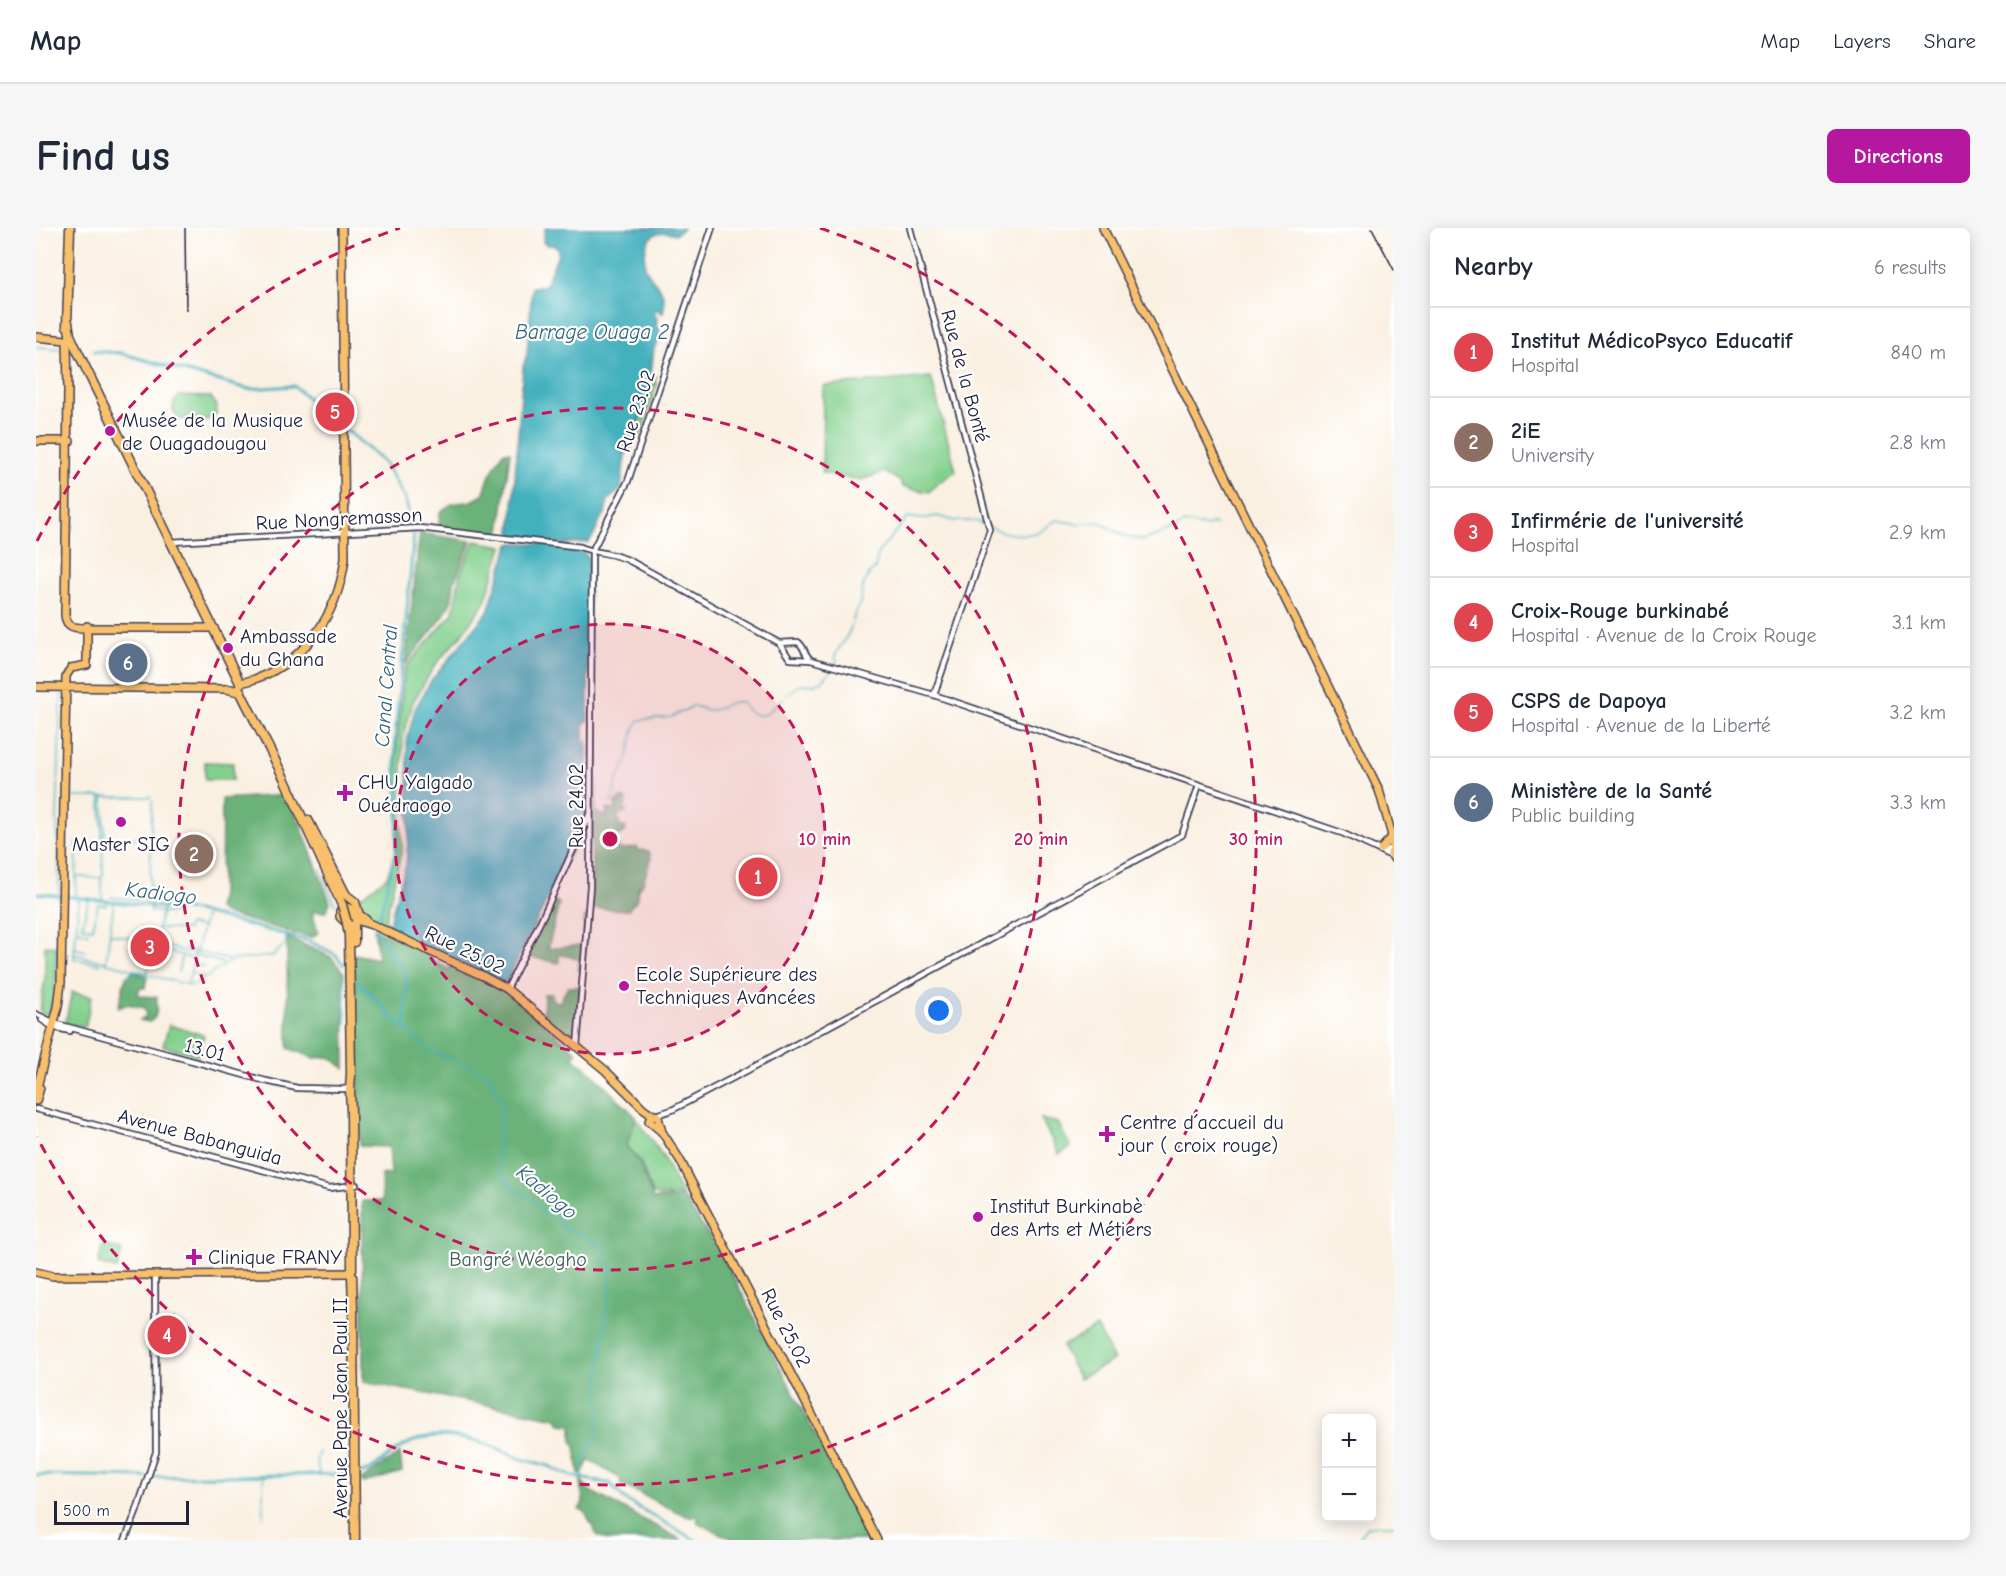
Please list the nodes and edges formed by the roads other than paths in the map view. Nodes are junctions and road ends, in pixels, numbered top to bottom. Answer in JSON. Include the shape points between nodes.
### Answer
{"nodes":[{"id":1,"x":70,"y":228,"type":"edge"},
{"id":2,"x":342,"y":228,"type":"edge"},
{"id":3,"x":712,"y":228,"type":"edge"},
{"id":4,"x":910,"y":228,"type":"edge"},
{"id":5,"x":1105,"y":228,"type":"edge"},
{"id":6,"x":36,"y":336,"type":"edge"},
{"id":7,"x":71,"y":340,"type":"junction"},
{"id":8,"x":69,"y":440,"type":"junction"},
{"id":9,"x":36,"y":441,"type":"edge"},
{"id":10,"x":345,"y":532,"type":"junction"},
{"id":11,"x":602,"y":533,"type":"junction"},
{"id":12,"x":599,"y":539,"type":"junction"},
{"id":13,"x":171,"y":542,"type":"junction"},
{"id":14,"x":581,"y":547,"type":"junction"},
{"id":15,"x":594,"y":550,"type":"junction"},
{"id":16,"x":602,"y":552,"type":"junction"},
{"id":17,"x":592,"y":560,"type":"junction"},
{"id":18,"x":87,"y":627,"type":"junction"},
{"id":19,"x":214,"y":628,"type":"junction"},
{"id":20,"x":789,"y":642,"type":"junction"},
{"id":21,"x":779,"y":643,"type":"junction"},
{"id":22,"x":785,"y":650,"type":"junction"},
{"id":23,"x":803,"y":652,"type":"junction"},
{"id":24,"x":799,"y":659,"type":"junction"},
{"id":25,"x":811,"y":660,"type":"junction"},
{"id":26,"x":36,"y":687,"type":"edge"},
{"id":27,"x":66,"y":687,"type":"junction"},
{"id":28,"x":239,"y":687,"type":"junction"},
{"id":29,"x":934,"y":695,"type":"junction"},
{"id":30,"x":1199,"y":785,"type":"junction"},
{"id":31,"x":303,"y":812,"type":"junction"},
{"id":32,"x":590,"y":815,"type":"junction"},
{"id":33,"x":1393,"y":833,"type":"edge"},
{"id":34,"x":312,"y":836,"type":"junction"},
{"id":35,"x":1394,"y":847,"type":"edge"},
{"id":36,"x":1377,"y":849,"type":"junction"},
{"id":37,"x":1393,"y":858,"type":"edge"},
{"id":38,"x":347,"y":913,"type":"junction"},
{"id":39,"x":372,"y":924,"type":"junction"},
{"id":40,"x":354,"y":933,"type":"junction"},
{"id":41,"x":507,"y":988,"type":"junction"},
{"id":42,"x":36,"y":1015,"type":"edge"},
{"id":43,"x":351,"y":1021,"type":"junction"},
{"id":44,"x":55,"y":1025,"type":"junction"},
{"id":45,"x":577,"y":1047,"type":"junction"},
{"id":46,"x":353,"y":1089,"type":"junction"},
{"id":47,"x":36,"y":1091,"type":"edge"},
{"id":48,"x":36,"y":1101,"type":"edge"},
{"id":49,"x":36,"y":1109,"type":"edge"},
{"id":50,"x":655,"y":1119,"type":"junction"},
{"id":51,"x":354,"y":1186,"type":"junction"},
{"id":52,"x":36,"y":1272,"type":"edge"},
{"id":53,"x":353,"y":1273,"type":"junction"},
{"id":54,"x":155,"y":1275,"type":"junction"},
{"id":55,"x":125,"y":1540,"type":"edge"},
{"id":56,"x":356,"y":1540,"type":"edge"},
{"id":57,"x":877,"y":1540,"type":"edge"}],
"edges":[{"from":1,"to":7,"type":"highway"},
{"from":2,"to":10,"type":"main road"},
{"from":3,"to":11,"type":"street","name":"Rue 23.02","via":[[632,471]]},
{"from":4,"to":29,"type":"street","name":"Rue de la Bonté","via":[[990,531]]},
{"from":5,"to":33,"type":"main road","via":[[1378,790]]},
{"from":6,"to":7,"type":"main road"},
{"from":7,"to":8,"type":"main road"},
{"from":7,"to":13,"type":"highway"},
{"from":8,"to":9,"type":"main road"},
{"from":8,"to":18,"type":"main road","via":[[65,619],[71,627]]},
{"from":10,"to":13,"type":"street","name":"Rue Nongremasson"},
{"from":10,"to":14,"type":"street","name":"Rue Nongremasson","via":[[413,528]]},
{"from":10,"to":28,"type":"main road","via":[[342,577],[320,629],[288,661]]},
{"from":11,"to":12,"type":"street","name":"Rue 23.02"},
{"from":11,"to":15,"type":"street","name":"Rue 23.02"},
{"from":12,"to":15,"type":"street","name":"Rue 23.02"},
{"from":12,"to":16,"type":"street"},
{"from":13,"to":19,"type":"highway"},
{"from":14,"to":15,"type":"street","name":"Rue Nongremasson"},
{"from":14,"to":17,"type":"street"},
{"from":15,"to":16,"type":"street","name":"Rue Nongremasson"},
{"from":15,"to":17,"type":"street","name":"Rue 24.02"},
{"from":16,"to":17,"type":"street"},
{"from":16,"to":21,"type":"street","name":"Rue Nongremasson","via":[[626,559]]},
{"from":17,"to":32,"type":"street","name":"Rue 24.02"},
{"from":18,"to":19,"type":"main road"},
{"from":18,"to":27,"type":"main road","via":[[88,663],[68,674]]},
{"from":19,"to":28,"type":"highway"},
{"from":20,"to":21,"type":"street"},
{"from":20,"to":22,"type":"street"},
{"from":20,"to":23,"type":"street","via":[[800,644]]},
{"from":21,"to":22,"type":"street","name":"Rue Nongremasson"},
{"from":22,"to":24,"type":"street","via":[[790,659]]},
{"from":23,"to":24,"type":"street"},
{"from":23,"to":25,"type":"street"},
{"from":24,"to":25,"type":"street"},
{"from":25,"to":29,"type":"street"},
{"from":26,"to":27,"type":"main road"},
{"from":27,"to":28,"type":"main road"},
{"from":27,"to":44,"type":"main road","via":[[61,983]]},
{"from":28,"to":31,"type":"highway"},
{"from":28,"to":34,"type":"highway"},
{"from":29,"to":30,"type":"street"},
{"from":30,"to":36,"type":"street","via":[[1348,835]]},
{"from":30,"to":50,"type":"street","via":[[1182,835]]},
{"from":31,"to":34,"type":"highway"},
{"from":31,"to":38,"type":"highway","via":[[346,895]]},
{"from":32,"to":41,"type":"street"},
{"from":32,"to":45,"type":"street","name":"Rue 24.02","via":[[590,898]]},
{"from":33,"to":35,"type":"main road"},
{"from":33,"to":36,"type":"main road"},
{"from":34,"to":38,"type":"highway"},
{"from":35,"to":36,"type":"street"},
{"from":35,"to":37,"type":"main road"},
{"from":36,"to":37,"type":"street"},
{"from":38,"to":39,"type":"main road","name":"Rue 25.02"},
{"from":38,"to":39,"type":"highway","via":[[359,915]]},
{"from":38,"to":40,"type":"highway","via":[[354,923]]},
{"from":38,"to":43,"type":"highway"},
{"from":39,"to":40,"type":"highway","via":[[357,925]]},
{"from":39,"to":41,"type":"main road","name":"Rue 25.02"},
{"from":40,"to":43,"type":"highway"},
{"from":41,"to":45,"type":"main road","name":"Rue 25.02"},
{"from":42,"to":44,"type":"street","name":"13.01"},
{"from":43,"to":46,"type":"highway","name":"Avenue Pape Jean Paul II"},
{"from":44,"to":46,"type":"street","name":"13.01","via":[[297,1089]]},
{"from":44,"to":47,"type":"main road"},
{"from":44,"to":48,"type":"main road"},
{"from":45,"to":50,"type":"main road","name":"Rue 25.02","via":[[614,1077]]},
{"from":46,"to":51,"type":"highway","name":"Avenue Pape Jean Paul II"},
{"from":49,"to":51,"type":"street","name":"Avenue Babanguida","via":[[329,1188]]},
{"from":50,"to":57,"type":"main road","name":"Rue 25.02","via":[[698,1194]]},
{"from":51,"to":53,"type":"highway","name":"Avenue Pape Jean Paul II"},
{"from":52,"to":54,"type":"main road","via":[[53,1276]]},
{"from":53,"to":54,"type":"main road"},
{"from":53,"to":56,"type":"highway","name":"Avenue Pape Jean Paul II"},
{"from":54,"to":55,"type":"street","via":[[157,1447]]}]}
